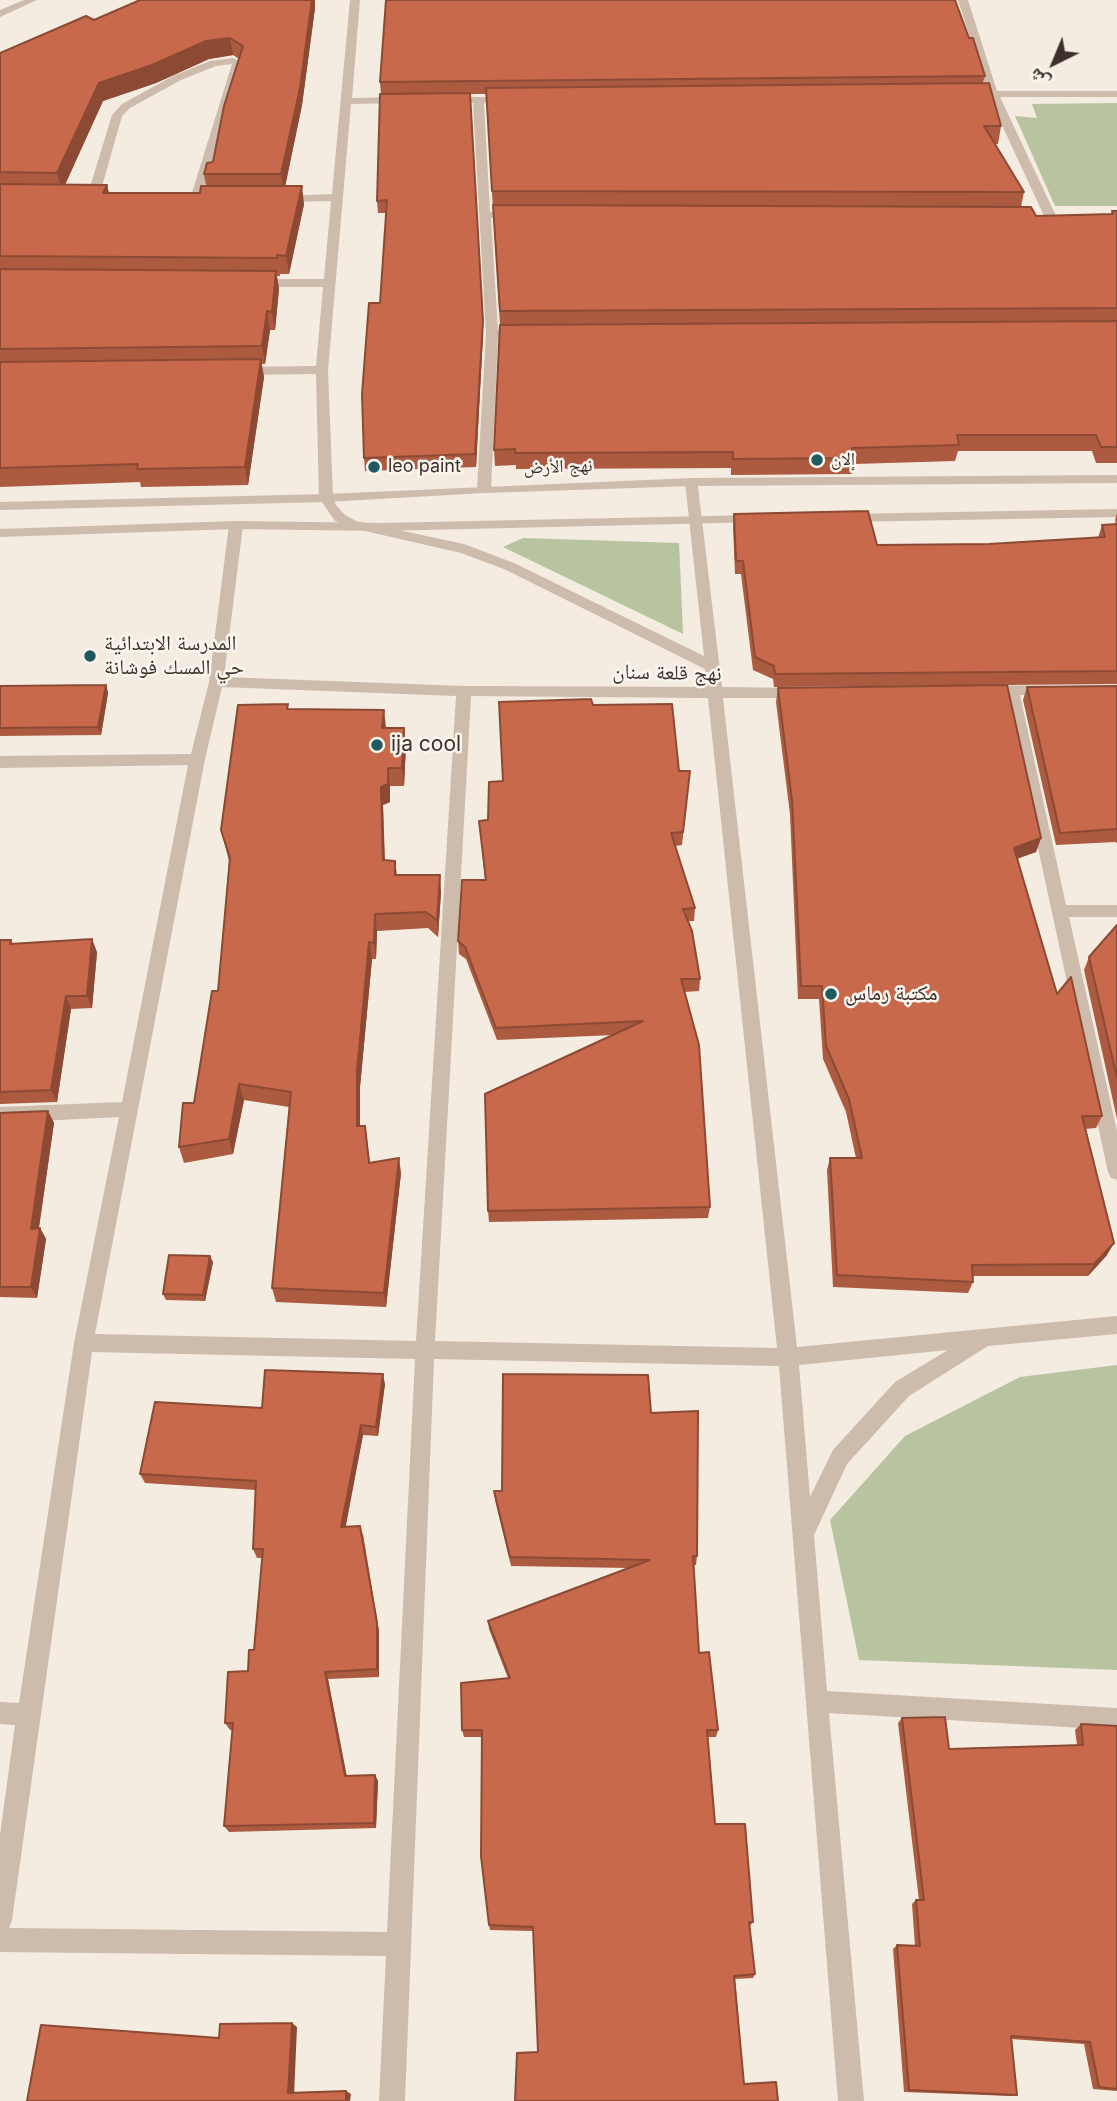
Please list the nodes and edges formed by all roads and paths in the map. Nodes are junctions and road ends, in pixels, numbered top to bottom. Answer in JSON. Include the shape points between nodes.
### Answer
{"nodes":[{"id":1,"x":32,"y":0,"type":"edge"},
{"id":2,"x":355,"y":0,"type":"edge"},
{"id":3,"x":963,"y":0,"type":"edge"},
{"id":4,"x":0,"y":14,"type":"edge"},
{"id":5,"x":993,"y":94,"type":"junction"},
{"id":6,"x":1117,"y":94,"type":"edge"},
{"id":7,"x":952,"y":95,"type":"edge"},
{"id":8,"x":412,"y":100,"type":"edge"},
{"id":9,"x":439,"y":100,"type":"edge"},
{"id":10,"x":478,"y":100,"type":"junction"},
{"id":11,"x":520,"y":100,"type":"edge"},
{"id":12,"x":346,"y":101,"type":"junction"},
{"id":13,"x":79,"y":197,"type":"edge"},
{"id":14,"x":93,"y":197,"type":"junction"},
{"id":15,"x":106,"y":197,"type":"edge"},
{"id":16,"x":338,"y":197,"type":"junction"},
{"id":17,"x":195,"y":199,"type":"edge"},
{"id":18,"x":271,"y":199,"type":"edge"},
{"id":19,"x":484,"y":215,"type":"junction"},
{"id":20,"x":525,"y":215,"type":"edge"},
{"id":21,"x":1037,"y":218,"type":"edge"},
{"id":22,"x":1051,"y":218,"type":"junction"},
{"id":23,"x":1064,"y":218,"type":"edge"},
{"id":24,"x":246,"y":283,"type":"edge"},
{"id":25,"x":330,"y":283,"type":"junction"},
{"id":26,"x":492,"y":334,"type":"junction"},
{"id":27,"x":533,"y":334,"type":"edge"},
{"id":28,"x":322,"y":370,"type":"junction"},
{"id":29,"x":228,"y":371,"type":"edge"},
{"id":30,"x":1117,"y":479,"type":"edge"},
{"id":31,"x":692,"y":482,"type":"junction"},
{"id":32,"x":484,"y":489,"type":"junction"},
{"id":33,"x":326,"y":498,"type":"junction"},
{"id":34,"x":0,"y":506,"type":"edge"},
{"id":35,"x":1117,"y":513,"type":"edge"},
{"id":36,"x":831,"y":518,"type":"edge"},
{"id":37,"x":777,"y":519,"type":"edge"},
{"id":38,"x":695,"y":520,"type":"junction"},
{"id":39,"x":352,"y":524,"type":"junction"},
{"id":40,"x":236,"y":525,"type":"junction"},
{"id":41,"x":0,"y":533,"type":"edge"},
{"id":42,"x":714,"y":667,"type":"junction"},
{"id":43,"x":216,"y":682,"type":"junction"},
{"id":44,"x":1011,"y":690,"type":"junction"},
{"id":45,"x":1064,"y":690,"type":"edge"},
{"id":46,"x":464,"y":691,"type":"junction"},
{"id":47,"x":971,"y":691,"type":"edge"},
{"id":48,"x":810,"y":693,"type":"edge"},
{"id":49,"x":716,"y":695,"type":"junction"},
{"id":50,"x":197,"y":759,"type":"junction"},
{"id":51,"x":0,"y":762,"type":"edge"},
{"id":52,"x":1060,"y":911,"type":"junction"},
{"id":53,"x":1117,"y":911,"type":"edge"},
{"id":54,"x":130,"y":1109,"type":"junction"},
{"id":55,"x":0,"y":1115,"type":"edge"},
{"id":56,"x":1117,"y":1172,"type":"edge"},
{"id":57,"x":1117,"y":1325,"type":"edge"},
{"id":58,"x":986,"y":1338,"type":"junction"},
{"id":59,"x":84,"y":1343,"type":"junction"},
{"id":60,"x":425,"y":1348,"type":"junction"},
{"id":61,"x":788,"y":1357,"type":"junction"},
{"id":62,"x":803,"y":1534,"type":"junction"},
{"id":63,"x":817,"y":1702,"type":"junction"},
{"id":64,"x":0,"y":1713,"type":"edge"},
{"id":65,"x":28,"y":1714,"type":"junction"},
{"id":66,"x":1117,"y":1719,"type":"edge"},
{"id":67,"x":0,"y":1920,"type":"edge"},
{"id":68,"x":0,"y":1940,"type":"edge"},
{"id":69,"x":399,"y":1944,"type":"junction"},
{"id":70,"x":392,"y":2101,"type":"edge"},
{"id":71,"x":851,"y":2101,"type":"edge"}],
"edges":[{"from":1,"to":4,"type":"street"},
{"from":2,"to":12,"type":"street"},
{"from":3,"to":5,"type":"street"},
{"from":5,"to":6,"type":"street"},
{"from":5,"to":7,"type":"street"},
{"from":5,"to":22,"type":"street"},
{"from":8,"to":12,"type":"street"},
{"from":9,"to":10,"type":"street"},
{"from":10,"to":11,"type":"street"},
{"from":10,"to":19,"type":"street"},
{"from":12,"to":16,"type":"street"},
{"from":13,"to":14,"type":"street"},
{"from":14,"to":15,"type":"street"},
{"from":14,"to":17,"type":"street","via":[[117,115],[126,106],[177,78],[214,63],[233,61],[238,63]]},
{"from":16,"to":18,"type":"street"},
{"from":16,"to":25,"type":"street"},
{"from":19,"to":20,"type":"street"},
{"from":19,"to":26,"type":"street"},
{"from":21,"to":22,"type":"street"},
{"from":22,"to":23,"type":"street"},
{"from":24,"to":25,"type":"street"},
{"from":25,"to":28,"type":"street"},
{"from":26,"to":27,"type":"street"},
{"from":26,"to":32,"type":"street"},
{"from":28,"to":29,"type":"street"},
{"from":28,"to":33,"type":"street"},
{"from":30,"to":31,"type":"street","name":"نهج الأرض"},
{"from":31,"to":32,"type":"street","name":"نهج الأرض"},
{"from":31,"to":38,"type":"street"},
{"from":32,"to":33,"type":"street","name":"نهج الأرض"},
{"from":33,"to":34,"type":"street","name":"نهج الأرض"},
{"from":33,"to":39,"type":"street","via":[[340,518]]},
{"from":35,"to":36,"type":"street"},
{"from":37,"to":38,"type":"street"},
{"from":38,"to":39,"type":"street"},
{"from":38,"to":42,"type":"street"},
{"from":39,"to":40,"type":"street"},
{"from":39,"to":42,"type":"street","via":[[464,549],[509,566]]},
{"from":40,"to":41,"type":"street"},
{"from":40,"to":43,"type":"street"},
{"from":42,"to":49,"type":"street"},
{"from":43,"to":46,"type":"street","name":"نهج قلعة سنان"},
{"from":43,"to":50,"type":"street"},
{"from":44,"to":45,"type":"street"},
{"from":44,"to":47,"type":"street"},
{"from":44,"to":52,"type":"street"},
{"from":46,"to":49,"type":"street","name":"نهج قلعة سنان"},
{"from":46,"to":60,"type":"street"},
{"from":48,"to":49,"type":"street","name":"نهج قلعة سنان"},
{"from":49,"to":61,"type":"street"},
{"from":50,"to":51,"type":"street"},
{"from":50,"to":54,"type":"street"},
{"from":52,"to":53,"type":"street"},
{"from":52,"to":56,"type":"street"},
{"from":54,"to":55,"type":"street"},
{"from":54,"to":59,"type":"street"},
{"from":57,"to":58,"type":"street"},
{"from":58,"to":61,"type":"street"},
{"from":58,"to":62,"type":"street","via":[[902,1389],[840,1457]]},
{"from":59,"to":60,"type":"street"},
{"from":59,"to":65,"type":"street"},
{"from":60,"to":61,"type":"street"},
{"from":60,"to":69,"type":"street"},
{"from":61,"to":62,"type":"street"},
{"from":62,"to":63,"type":"street"},
{"from":63,"to":66,"type":"street"},
{"from":63,"to":71,"type":"street"},
{"from":64,"to":65,"type":"street"},
{"from":65,"to":67,"type":"street"},
{"from":68,"to":69,"type":"street"},
{"from":69,"to":70,"type":"street"}]}
